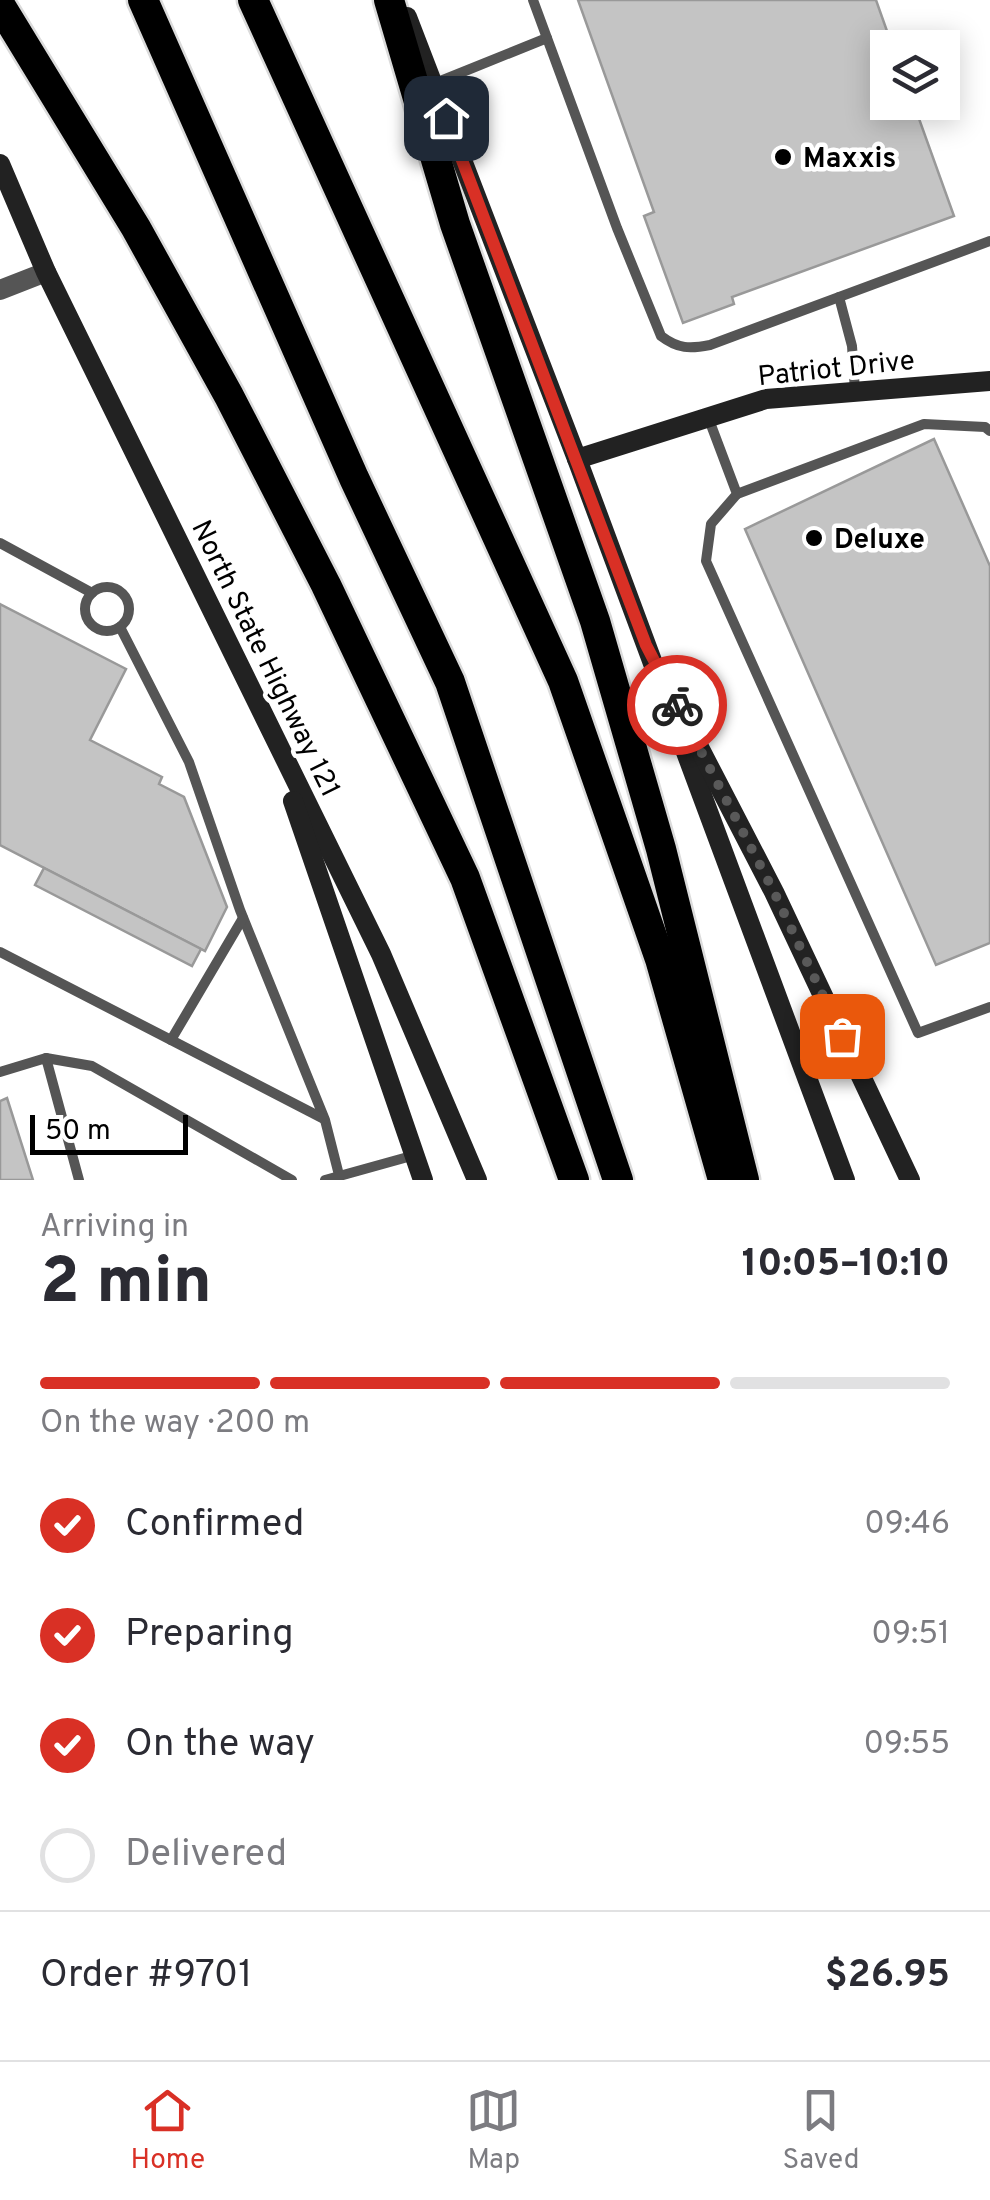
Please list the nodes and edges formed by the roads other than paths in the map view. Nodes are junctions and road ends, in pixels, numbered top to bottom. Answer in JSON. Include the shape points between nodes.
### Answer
{"nodes":[{"id":1,"x":143,"y":0,"type":"edge"},
{"id":2,"x":252,"y":0,"type":"edge"},
{"id":3,"x":389,"y":0,"type":"edge"},
{"id":4,"x":401,"y":0,"type":"edge"},
{"id":5,"x":533,"y":0,"type":"edge"},
{"id":6,"x":0,"y":5,"type":"edge"},
{"id":7,"x":547,"y":38,"type":"junction"},
{"id":8,"x":433,"y":84,"type":"junction"},
{"id":9,"x":0,"y":164,"type":"edge"},
{"id":10,"x":990,"y":241,"type":"edge"},
{"id":11,"x":46,"y":272,"type":"junction"},
{"id":12,"x":0,"y":290,"type":"edge"},
{"id":13,"x":839,"y":297,"type":"junction"},
{"id":14,"x":990,"y":381,"type":"edge"},
{"id":15,"x":855,"y":391,"type":"junction"},
{"id":16,"x":708,"y":417,"type":"junction"},
{"id":17,"x":990,"y":431,"type":"edge"},
{"id":18,"x":577,"y":459,"type":"junction"},
{"id":19,"x":738,"y":494,"type":"junction"},
{"id":20,"x":0,"y":543,"type":"edge"},
{"id":21,"x":92,"y":593,"type":"junction"},
{"id":22,"x":120,"y":627,"type":"junction"},
{"id":23,"x":646,"y":645,"type":"junction"},
{"id":24,"x":246,"y":678,"type":"junction"},
{"id":25,"x":244,"y":918,"type":"junction"},
{"id":26,"x":0,"y":952,"type":"edge"},
{"id":27,"x":990,"y":1007,"type":"edge"},
{"id":28,"x":171,"y":1040,"type":"junction"},
{"id":29,"x":46,"y":1058,"type":"junction"},
{"id":30,"x":0,"y":1072,"type":"edge"},
{"id":31,"x":325,"y":1120,"type":"junction"},
{"id":32,"x":416,"y":1154,"type":"junction"},
{"id":33,"x":338,"y":1176,"type":"junction"},
{"id":34,"x":80,"y":1180,"type":"edge"},
{"id":35,"x":292,"y":1180,"type":"edge"},
{"id":36,"x":325,"y":1180,"type":"edge"},
{"id":37,"x":423,"y":1180,"type":"edge"},
{"id":38,"x":478,"y":1180,"type":"edge"},
{"id":39,"x":574,"y":1180,"type":"edge"},
{"id":40,"x":618,"y":1180,"type":"edge"},
{"id":41,"x":723,"y":1180,"type":"edge"},
{"id":42,"x":744,"y":1180,"type":"edge"},
{"id":43,"x":845,"y":1180,"type":"edge"},
{"id":44,"x":910,"y":1180,"type":"edge"}],
"edges":[{"from":1,"to":40,"type":"highway","via":[[450,682]]},
{"from":2,"to":41,"type":"highway","via":[[563,682],[660,959]]},
{"from":3,"to":42,"type":"highway","via":[[455,224],[595,620],[662,849]]},
{"from":4,"to":8,"type":"main road"},
{"from":5,"to":7,"type":"lane"},
{"from":6,"to":39,"type":"highway","via":[[136,228],[326,585],[465,878]]},
{"from":7,"to":8,"type":"lane"},
{"from":7,"to":13,"type":"lane","via":[[661,336],[690,349],[710,345]]},
{"from":8,"to":18,"type":"main road"},
{"from":9,"to":11,"type":"main road","name":"North State Highway 121"},
{"from":10,"to":13,"type":"lane"},
{"from":11,"to":12,"type":"street"},
{"from":11,"to":24,"type":"main road","name":"North State Highway 121"},
{"from":13,"to":15,"type":"lane"},
{"from":14,"to":15,"type":"main road","name":"Patriot Drive"},
{"from":15,"to":16,"type":"main road","name":"Patriot Drive","via":[[766,399]]},
{"from":16,"to":18,"type":"main road","name":"Patriot Drive"},
{"from":16,"to":19,"type":"lane"},
{"from":17,"to":19,"type":"lane","via":[[924,424]]},
{"from":18,"to":23,"type":"main road"},
{"from":19,"to":27,"type":"lane","via":[[711,524],[706,561],[918,1032]]},
{"from":20,"to":21,"type":"lane"},
{"from":21,"to":22,"type":"lane","via":[[85,608],[90,623],[104,631]]},
{"from":21,"to":22,"type":"lane","via":[[109,587],[123,593],[130,607]]},
{"from":22,"to":25,"type":"lane","via":[[188,762]]},
{"from":23,"to":43,"type":"main road"},
{"from":23,"to":44,"type":"main road","via":[[774,892]]},
{"from":24,"to":32,"type":"main road"},
{"from":24,"to":38,"type":"main road","name":"North State Highway 121","via":[[381,954]]},
{"from":25,"to":28,"type":"lane"},
{"from":25,"to":31,"type":"lane"},
{"from":26,"to":28,"type":"lane"},
{"from":28,"to":31,"type":"lane"},
{"from":29,"to":30,"type":"lane"},
{"from":29,"to":34,"type":"lane"},
{"from":29,"to":35,"type":"lane","via":[[92,1066]]},
{"from":31,"to":33,"type":"lane"},
{"from":32,"to":33,"type":"lane"},
{"from":32,"to":37,"type":"main road"},
{"from":33,"to":36,"type":"lane"}]}
